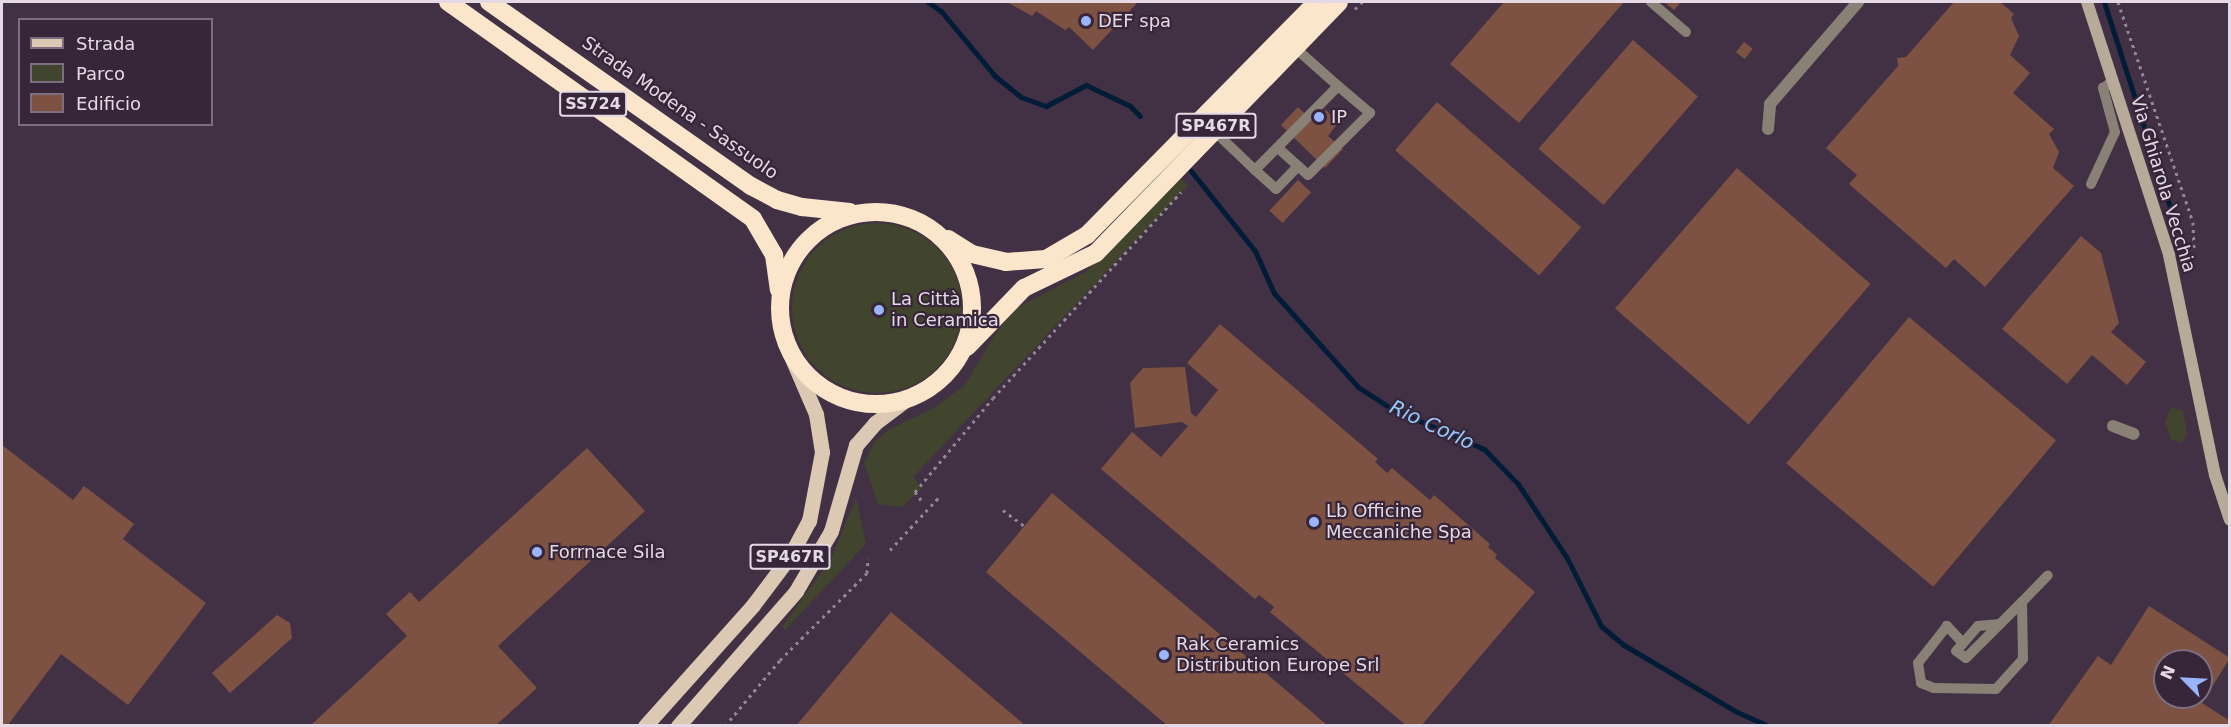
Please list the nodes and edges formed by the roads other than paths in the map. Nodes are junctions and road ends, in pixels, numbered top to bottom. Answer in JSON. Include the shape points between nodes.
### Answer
{"nodes":[{"id":1,"x":448,"y":2,"type":"edge"},
{"id":2,"x":489,"y":2,"type":"edge"},
{"id":3,"x":1317,"y":2,"type":"edge"},
{"id":4,"x":1339,"y":2,"type":"edge"},
{"id":5,"x":1651,"y":2,"type":"edge"},
{"id":6,"x":1858,"y":2,"type":"edge"},
{"id":7,"x":2087,"y":2,"type":"edge"},
{"id":8,"x":1686,"y":32,"type":"dead end"},
{"id":9,"x":1294,"y":47,"type":"junction"},
{"id":10,"x":2113,"y":81,"type":"junction"},
{"id":11,"x":1338,"y":86,"type":"junction"},
{"id":12,"x":1768,"y":129,"type":"dead end"},
{"id":13,"x":1213,"y":130,"type":"junction"},
{"id":14,"x":1278,"y":147,"type":"junction"},
{"id":15,"x":1298,"y":166,"type":"junction"},
{"id":16,"x":1255,"y":170,"type":"junction"},
{"id":17,"x":2091,"y":183,"type":"dead end"},
{"id":18,"x":861,"y":213,"type":"junction"},
{"id":19,"x":932,"y":230,"type":"junction"},
{"id":20,"x":780,"y":299,"type":"junction"},
{"id":21,"x":787,"y":347,"type":"junction"},
{"id":22,"x":961,"y":354,"type":"junction"},
{"id":23,"x":906,"y":400,"type":"junction"},
{"id":24,"x":2114,"y":426,"type":"dead end"},
{"id":25,"x":2134,"y":434,"type":"dead end"},
{"id":26,"x":2229,"y":520,"type":"edge"},
{"id":27,"x":2048,"y":575,"type":"dead end"},
{"id":28,"x":2022,"y":602,"type":"junction"},
{"id":29,"x":2000,"y":624,"type":"junction"},
{"id":30,"x":1961,"y":641,"type":"junction"},
{"id":31,"x":645,"y":726,"type":"edge"},
{"id":32,"x":678,"y":726,"type":"edge"}],
"edges":[{"from":1,"to":20,"type":"highway","number":"SS724","via":[[753,219],[774,255]]},
{"from":2,"to":18,"type":"highway","name":"Strada Modena - Sassuolo","number":"SS724","via":[[751,186],[777,200],[802,207]]},
{"from":3,"to":19,"type":"highway","number":"SP467R","via":[[1087,235],[1046,259],[1006,261],[972,254]]},
{"from":4,"to":9,"type":"highway","number":"SP467R"},
{"from":5,"to":8,"type":"lane"},
{"from":6,"to":12,"type":"street","via":[[1770,104]]},
{"from":7,"to":10,"type":"street","name":"Via Ghiarola Vecchia"},
{"from":9,"to":11,"type":"lane"},
{"from":9,"to":13,"type":"highway","number":"SP467R"},
{"from":10,"to":17,"type":"lane","via":[[2103,88],[2115,132]]},
{"from":10,"to":26,"type":"street","name":"Via Ghiarola Vecchia","via":[[2169,255],[2214,475]]},
{"from":11,"to":14,"type":"lane"},
{"from":11,"to":15,"type":"lane","via":[[1370,114],[1308,175]]},
{"from":13,"to":16,"type":"lane"},
{"from":13,"to":22,"type":"highway","number":"SP467R","via":[[1096,254],[1024,288]]},
{"from":14,"to":15,"type":"lane"},
{"from":14,"to":16,"type":"lane"},
{"from":15,"to":16,"type":"lane","via":[[1276,189]]},
{"from":18,"to":19,"type":"highway","via":[[908,217]]},
{"from":18,"to":20,"type":"highway","via":[[833,222],[799,250],[785,276]]},
{"from":19,"to":22,"type":"highway","via":[[962,264],[971,294],[971,326]]},
{"from":20,"to":21,"type":"highway","via":[[781,327]]},
{"from":21,"to":23,"type":"highway","via":[[803,372],[826,391],[851,402],[879,405]]},
{"from":21,"to":31,"type":"main road","number":"SP467R","via":[[816,414],[822,452],[809,521],[790,556],[753,605]]},
{"from":22,"to":23,"type":"highway","via":[[942,378]]},
{"from":23,"to":32,"type":"main road","number":"SP467R","via":[[875,423],[856,445],[831,531],[796,591]]},
{"from":24,"to":25,"type":"street"},
{"from":27,"to":28,"type":"lane"},
{"from":28,"to":29,"type":"lane"},
{"from":28,"to":30,"type":"lane","via":[[2023,658],[1996,689],[1934,688],[1921,683],[1918,663],[1947,626]]},
{"from":29,"to":30,"type":"lane","via":[[1978,626]]},
{"from":29,"to":30,"type":"lane","via":[[1966,658],[1956,651]]}]}
